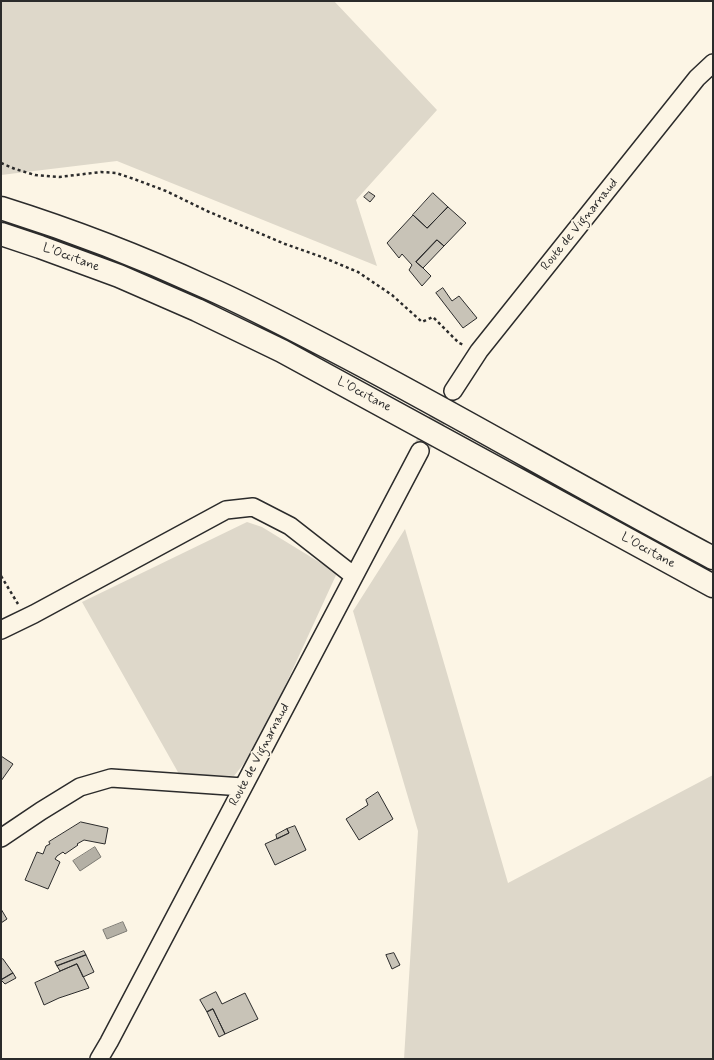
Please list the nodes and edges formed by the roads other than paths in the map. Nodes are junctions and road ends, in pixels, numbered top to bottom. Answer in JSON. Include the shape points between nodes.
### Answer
{"nodes":[{"id":1,"x":713,"y":63,"type":"edge"},
{"id":2,"x":1,"y":208,"type":"edge"},
{"id":3,"x":1,"y":234,"type":"edge"},
{"id":4,"x":453,"y":391,"type":"tunnel mouth"},
{"id":5,"x":420,"y":451,"type":"tunnel mouth"},
{"id":6,"x":713,"y":558,"type":"edge"},
{"id":7,"x":354,"y":576,"type":"junction"},
{"id":8,"x":713,"y":586,"type":"edge"},
{"id":9,"x":1,"y":630,"type":"edge"},
{"id":10,"x":243,"y":787,"type":"junction"},
{"id":11,"x":1,"y":838,"type":"edge"},
{"id":12,"x":109,"y":1042,"type":"junction"},
{"id":13,"x":99,"y":1059,"type":"edge"},
{"id":14,"x":116,"y":1059,"type":"edge"}],
"edges":[{"from":1,"to":4,"type":"street","name":"Route de Vignarnaud","via":[[697,78],[479,351]]},
{"from":2,"to":6,"type":"highway","name":"L'Occitane","via":[[128,254],[206,287],[290,328]]},
{"from":3,"to":8,"type":"highway","name":"L'Occitane","via":[[119,276],[282,351]]},
{"from":5,"to":7,"type":"street","name":"Route de Vignarnaud"},
{"from":7,"to":9,"type":"street","via":[[290,526],[253,507],[226,510]]},
{"from":7,"to":10,"type":"street","name":"Route de Vignarnaud"},
{"from":10,"to":11,"type":"street","via":[[112,778],[80,788]]},
{"from":10,"to":12,"type":"street","name":"Route de Vignarnaud"},
{"from":12,"to":13,"type":"street","name":"Route de Vignarnaud"},
{"from":12,"to":14,"type":"street"}]}
